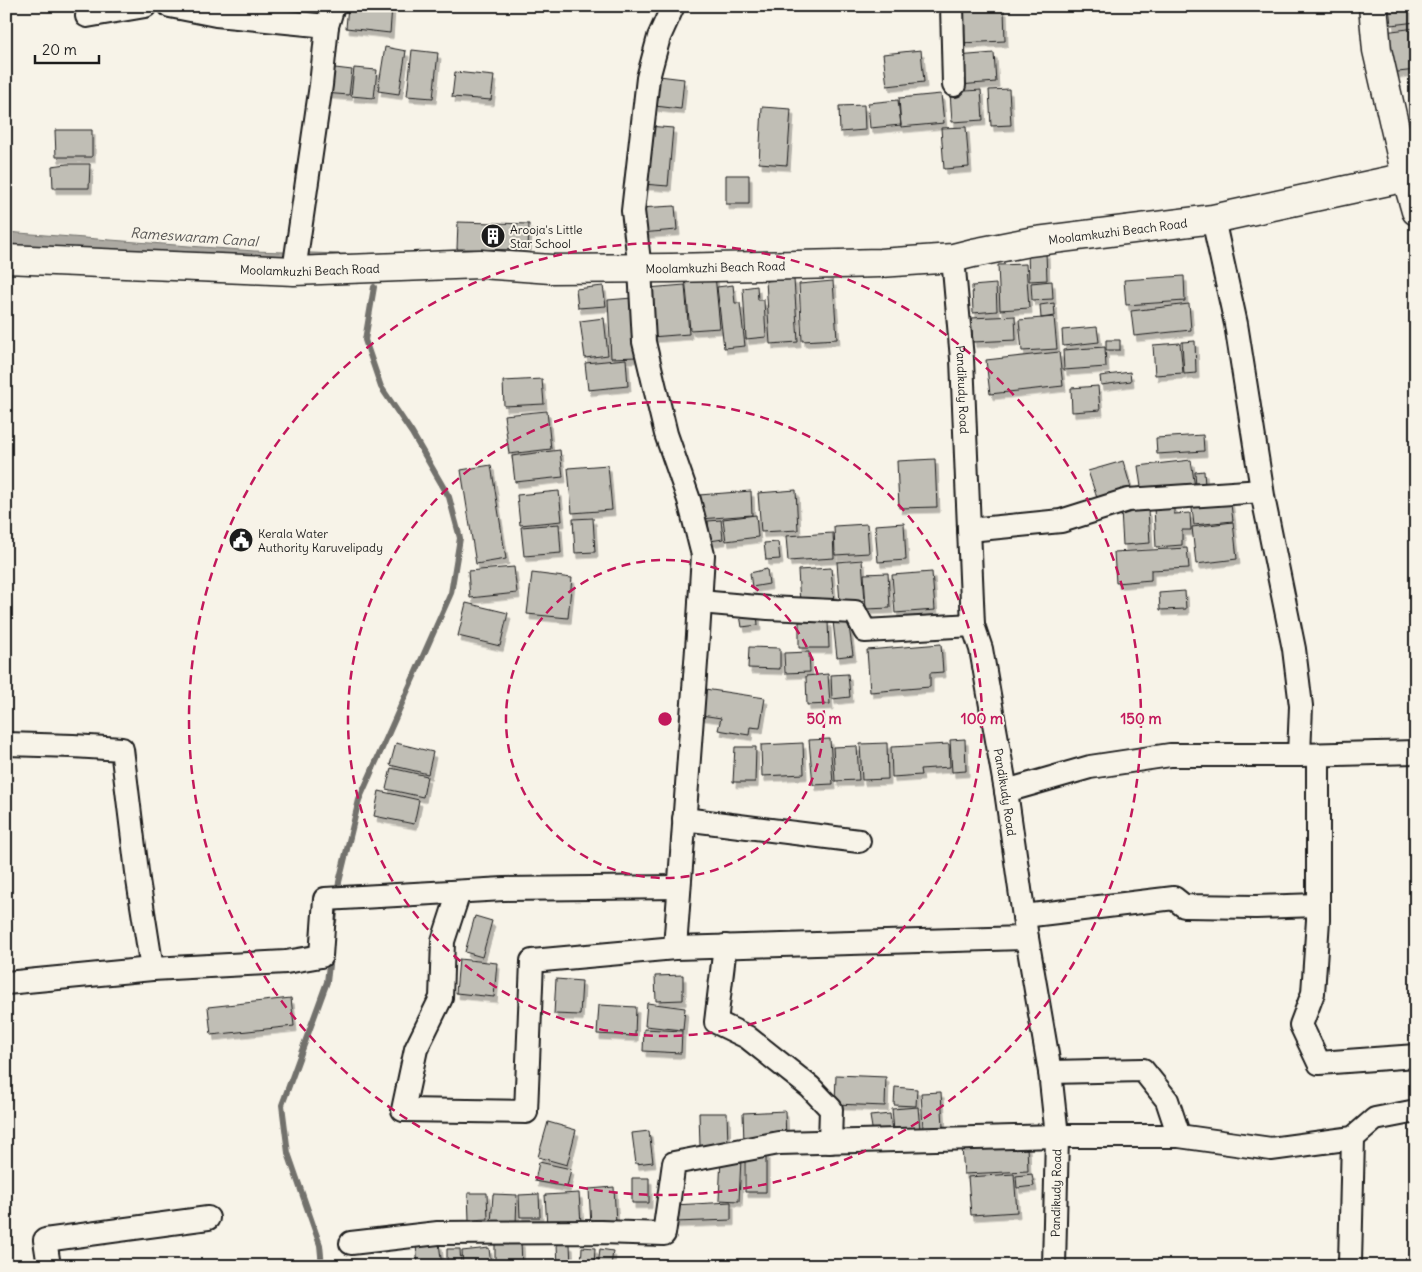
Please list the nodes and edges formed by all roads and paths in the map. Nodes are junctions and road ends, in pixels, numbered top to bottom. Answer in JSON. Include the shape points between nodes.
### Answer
{"nodes":[{"id":1,"x":145,"y":6,"type":"edge"},
{"id":2,"x":170,"y":6,"type":"edge"},
{"id":3,"x":673,"y":6,"type":"edge"},
{"id":4,"x":952,"y":6,"type":"edge"},
{"id":5,"x":1373,"y":6,"type":"edge"},
{"id":6,"x":87,"y":16,"type":"dead end"},
{"id":7,"x":330,"y":16,"type":"edge"},
{"id":8,"x":954,"y":85,"type":"dead end"},
{"id":9,"x":1411,"y":175,"type":"edge"},
{"id":10,"x":1416,"y":211,"type":"edge"},
{"id":11,"x":1213,"y":219,"type":"junction"},
{"id":12,"x":953,"y":258,"type":"junction"},
{"id":13,"x":6,"y":259,"type":"edge"},
{"id":14,"x":295,"y":262,"type":"junction"},
{"id":15,"x":640,"y":269,"type":"junction"},
{"id":16,"x":1262,"y":491,"type":"junction"},
{"id":17,"x":969,"y":530,"type":"junction"},
{"id":18,"x":700,"y":602,"type":"junction"},
{"id":19,"x":973,"y":625,"type":"junction"},
{"id":20,"x":6,"y":744,"type":"edge"},
{"id":21,"x":1416,"y":752,"type":"edge"},
{"id":22,"x":1309,"y":755,"type":"junction"},
{"id":23,"x":1006,"y":792,"type":"junction"},
{"id":24,"x":684,"y":819,"type":"junction"},
{"id":25,"x":859,"y":841,"type":"dead end"},
{"id":26,"x":680,"y":887,"type":"junction"},
{"id":27,"x":459,"y":892,"type":"junction"},
{"id":28,"x":1318,"y":905,"type":"junction"},
{"id":29,"x":1026,"y":927,"type":"junction"},
{"id":30,"x":725,"y":946,"type":"junction"},
{"id":31,"x":675,"y":948,"type":"junction"},
{"id":32,"x":152,"y":969,"type":"junction"},
{"id":33,"x":6,"y":984,"type":"edge"},
{"id":34,"x":1416,"y":1056,"type":"edge"},
{"id":35,"x":1050,"y":1072,"type":"junction"},
{"id":36,"x":1416,"y":1111,"type":"edge"},
{"id":37,"x":1057,"y":1136,"type":"junction"},
{"id":38,"x":1179,"y":1136,"type":"junction"},
{"id":39,"x":1353,"y":1138,"type":"junction"},
{"id":40,"x":830,"y":1142,"type":"junction"},
{"id":41,"x":208,"y":1218,"type":"dead end"},
{"id":42,"x":351,"y":1243,"type":"dead end"},
{"id":43,"x":1350,"y":1263,"type":"dead end"},
{"id":44,"x":49,"y":1266,"type":"edge"},
{"id":45,"x":1054,"y":1266,"type":"edge"}],
"edges":[{"from":1,"to":6,"type":"street"},
{"from":2,"to":7,"type":"street","via":[[216,15]]},
{"from":3,"to":15,"type":"street","via":[[659,37],[648,78],[633,211]]},
{"from":4,"to":8,"type":"street"},
{"from":5,"to":9,"type":"street","via":[[1377,50]]},
{"from":7,"to":14,"type":"street"},
{"from":9,"to":10,"type":"street"},
{"from":9,"to":11,"type":"street","name":"Moolamkuzhi Beach Road"},
{"from":11,"to":12,"type":"street","name":"Moolamkuzhi Beach Road","via":[[1030,242]]},
{"from":11,"to":16,"type":"street","via":[[1236,324]]},
{"from":12,"to":15,"type":"street","name":"Moolamkuzhi Beach Road"},
{"from":12,"to":17,"type":"street","name":"Pandikudy Road","via":[[962,359]]},
{"from":13,"to":14,"type":"street","name":"Moolamkuzhi Beach Road"},
{"from":14,"to":15,"type":"street","name":"Moolamkuzhi Beach Road"},
{"from":15,"to":18,"type":"street","via":[[644,342],[666,434],[689,500],[703,555]]},
{"from":16,"to":17,"type":"street","via":[[1128,500],[1061,521]]},
{"from":16,"to":22,"type":"street","via":[[1294,649]]},
{"from":17,"to":19,"type":"street","name":"Pandikudy Road"},
{"from":18,"to":19,"type":"street","via":[[855,612],[866,631]]},
{"from":18,"to":24,"type":"street"},
{"from":19,"to":23,"type":"street","name":"Pandikudy Road","via":[[981,648]]},
{"from":20,"to":32,"type":"street","via":[[122,749]]},
{"from":21,"to":22,"type":"street"},
{"from":22,"to":23,"type":"street","via":[[1170,754],[1090,767]]},
{"from":22,"to":28,"type":"street"},
{"from":23,"to":29,"type":"street","name":"Pandikudy Road"},
{"from":24,"to":25,"type":"street"},
{"from":24,"to":26,"type":"street"},
{"from":26,"to":27,"type":"street"},
{"from":26,"to":31,"type":"street"},
{"from":27,"to":31,"type":"street","via":[[443,941],[441,998],[416,1050],[403,1110],[526,1112],[532,962]]},
{"from":27,"to":32,"type":"street","via":[[325,899],[321,956],[286,962]]},
{"from":28,"to":29,"type":"street","via":[[1184,906],[1174,898]]},
{"from":28,"to":34,"type":"street","via":[[1313,993],[1301,1025],[1320,1063]]},
{"from":29,"to":30,"type":"street"},
{"from":29,"to":35,"type":"street","name":"Pandikudy Road"},
{"from":30,"to":31,"type":"street"},
{"from":30,"to":40,"type":"street","via":[[716,1022],[747,1037],[810,1087],[831,1109]]},
{"from":32,"to":33,"type":"street"},
{"from":35,"to":37,"type":"street","name":"Pandikudy Road"},
{"from":35,"to":38,"type":"street","via":[[1143,1070],[1167,1100]]},
{"from":36,"to":39,"type":"street","via":[[1375,1119]]},
{"from":37,"to":38,"type":"street"},
{"from":37,"to":40,"type":"street"},
{"from":37,"to":45,"type":"street","name":"Pandikudy Road"},
{"from":38,"to":39,"type":"street","via":[[1271,1149]]},
{"from":39,"to":43,"type":"street"},
{"from":40,"to":42,"type":"street","via":[[779,1143],[674,1164],[664,1234],[438,1234]]},
{"from":41,"to":44,"type":"street","via":[[45,1240]]}]}
